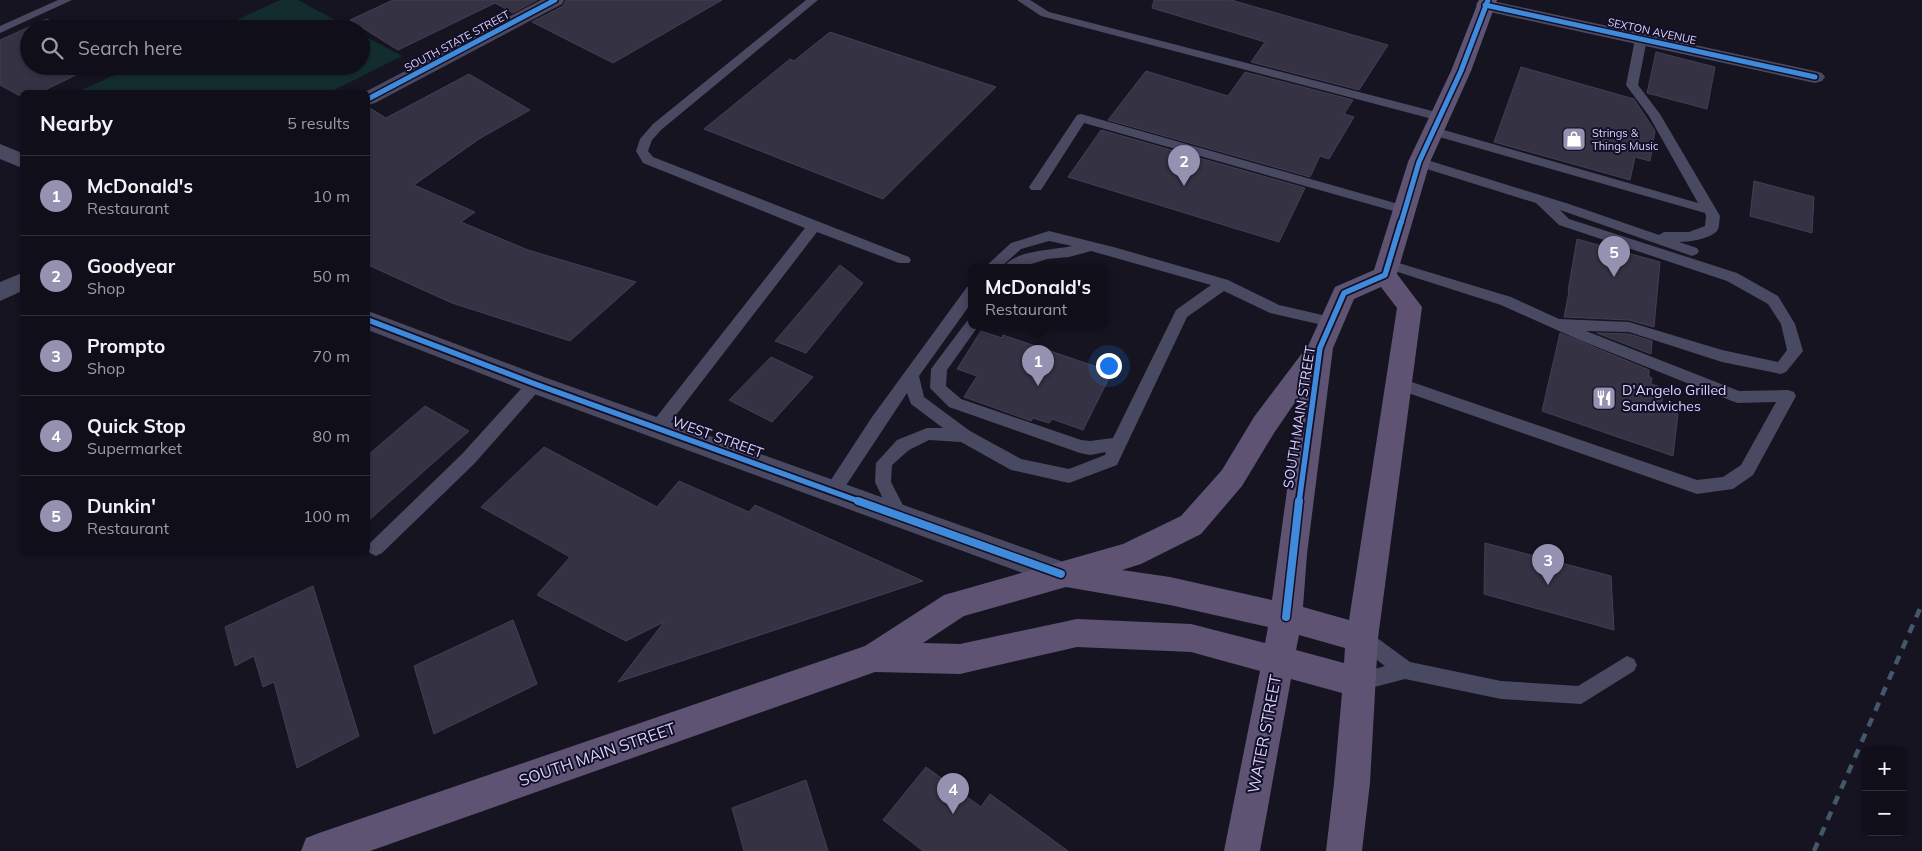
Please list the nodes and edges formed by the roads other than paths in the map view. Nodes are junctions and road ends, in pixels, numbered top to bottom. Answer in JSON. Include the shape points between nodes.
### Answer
{"nodes":[{"id":1,"x":66,"y":0,"type":"edge"},
{"id":2,"x":555,"y":0,"type":"edge"},
{"id":3,"x":813,"y":0,"type":"edge"},
{"id":4,"x":1022,"y":0,"type":"edge"},
{"id":5,"x":1487,"y":2,"type":"edge"},
{"id":6,"x":22,"y":20,"type":"edge"},
{"id":7,"x":20,"y":21,"type":"edge"},
{"id":8,"x":0,"y":30,"type":"edge"},
{"id":9,"x":1641,"y":39,"type":"junction"},
{"id":10,"x":1815,"y":76,"type":"dead end"},
{"id":11,"x":370,"y":98,"type":"edge"},
{"id":12,"x":1436,"y":124,"type":"junction"},
{"id":13,"x":0,"y":151,"type":"edge"},
{"id":14,"x":20,"y":160,"type":"edge"},
{"id":15,"x":1419,"y":162,"type":"junction"},
{"id":16,"x":1036,"y":187,"type":"dead end"},
{"id":17,"x":1541,"y":200,"type":"junction"},
{"id":18,"x":1404,"y":210,"type":"junction"},
{"id":19,"x":1709,"y":210,"type":"junction"},
{"id":20,"x":814,"y":226,"type":"junction"},
{"id":21,"x":1654,"y":238,"type":"junction"},
{"id":22,"x":1092,"y":246,"type":"junction"},
{"id":23,"x":1692,"y":251,"type":"dead end"},
{"id":24,"x":904,"y":260,"type":"dead end"},
{"id":25,"x":995,"y":264,"type":"edge"},
{"id":26,"x":1017,"y":264,"type":"edge"},
{"id":27,"x":1386,"y":269,"type":"junction"},
{"id":28,"x":20,"y":281,"type":"edge"},
{"id":29,"x":1223,"y":284,"type":"junction"},
{"id":30,"x":0,"y":292,"type":"edge"},
{"id":31,"x":968,"y":297,"type":"edge"},
{"id":32,"x":370,"y":321,"type":"edge"},
{"id":33,"x":1331,"y":322,"type":"junction"},
{"id":34,"x":1558,"y":324,"type":"junction"},
{"id":35,"x":969,"y":329,"type":"edge"},
{"id":36,"x":1320,"y":348,"type":"junction"},
{"id":37,"x":911,"y":376,"type":"junction"},
{"id":38,"x":535,"y":384,"type":"junction"},
{"id":39,"x":1400,"y":384,"type":"junction"},
{"id":40,"x":657,"y":428,"type":"junction"},
{"id":41,"x":964,"y":436,"type":"junction"},
{"id":42,"x":1119,"y":444,"type":"junction"},
{"id":43,"x":834,"y":491,"type":"junction"},
{"id":44,"x":899,"y":515,"type":"junction"},
{"id":45,"x":376,"y":548,"type":"dead end"},
{"id":46,"x":1061,"y":574,"type":"junction"},
{"id":47,"x":1286,"y":617,"type":"junction"},
{"id":48,"x":1362,"y":638,"type":"junction"},
{"id":49,"x":875,"y":657,"type":"junction"},
{"id":50,"x":1278,"y":661,"type":"junction"},
{"id":51,"x":1627,"y":665,"type":"dead end"},
{"id":52,"x":1405,"y":670,"type":"junction"},
{"id":53,"x":1359,"y":682,"type":"junction"},
{"id":54,"x":319,"y":851,"type":"edge"},
{"id":55,"x":1242,"y":851,"type":"edge"},
{"id":56,"x":1344,"y":851,"type":"edge"}],
"edges":[{"from":1,"to":6,"type":"lane"},
{"from":2,"to":11,"type":"street","name":"SOUTH STATE STREET"},
{"from":3,"to":20,"type":"lane","via":[[657,127],[646,139],[642,151],[648,160]]},
{"from":4,"to":12,"type":"lane","via":[[1045,14]]},
{"from":5,"to":9,"type":"street","name":"SEXTON AVENUE"},
{"from":5,"to":12,"type":"main road","via":[[1461,71]]},
{"from":7,"to":8,"type":"lane"},
{"from":9,"to":10,"type":"street","name":"SEXTON AVENUE"},
{"from":9,"to":19,"type":"lane","via":[[1632,85],[1654,114]]},
{"from":12,"to":15,"type":"main road"},
{"from":12,"to":19,"type":"lane"},
{"from":13,"to":14,"type":"street"},
{"from":15,"to":17,"type":"lane"},
{"from":15,"to":18,"type":"main road"},
{"from":16,"to":18,"type":"lane","via":[[1081,118]]},
{"from":17,"to":21,"type":"lane"},
{"from":17,"to":34,"type":"lane","via":[[1564,222],[1732,277],[1773,300],[1788,324],[1795,351],[1781,368],[1722,356],[1629,327]]},
{"from":18,"to":27,"type":"main road"},
{"from":19,"to":21,"type":"lane","via":[[1713,216],[1711,229],[1690,237]]},
{"from":20,"to":24,"type":"lane"},
{"from":20,"to":40,"type":"lane"},
{"from":21,"to":23,"type":"lane"},
{"from":22,"to":25,"type":"lane","via":[[1049,236],[1016,246]]},
{"from":22,"to":26,"type":"lane","via":[[1047,254]]},
{"from":22,"to":29,"type":"lane"},
{"from":27,"to":33,"type":"main road","name":"SOUTH MAIN STREET","via":[[1344,293]]},
{"from":27,"to":34,"type":"lane","via":[[1506,301]]},
{"from":27,"to":39,"type":"main road","via":[[1410,307]]},
{"from":28,"to":30,"type":"street"},
{"from":29,"to":33,"type":"lane","via":[[1275,309]]},
{"from":29,"to":42,"type":"lane","via":[[1181,314]]},
{"from":31,"to":37,"type":"lane"},
{"from":32,"to":38,"type":"street","name":"WEST STREET"},
{"from":33,"to":36,"type":"main road","name":"SOUTH MAIN STREET"},
{"from":34,"to":39,"type":"lane","via":[[1738,397],[1788,396],[1747,470],[1727,484],[1696,486]]},
{"from":35,"to":42,"type":"lane","via":[[939,369],[938,388],[955,403],[1080,446],[1090,448]]},
{"from":36,"to":46,"type":"main road","via":[[1264,425],[1232,478],[1191,525],[1130,555]]},
{"from":36,"to":47,"type":"main road","name":"SOUTH MAIN STREET"},
{"from":37,"to":41,"type":"lane","via":[[918,400]]},
{"from":37,"to":43,"type":"lane"},
{"from":38,"to":40,"type":"street","name":"WEST STREET"},
{"from":38,"to":45,"type":"lane","via":[[468,459]]},
{"from":39,"to":48,"type":"main road"},
{"from":40,"to":43,"type":"street","name":"WEST STREET"},
{"from":41,"to":42,"type":"lane","via":[[1017,466],[1069,476],[1111,460]]},
{"from":41,"to":44,"type":"lane","via":[[927,434],[903,445],[884,463],[883,482]]},
{"from":43,"to":44,"type":"street","name":"WEST STREET"},
{"from":44,"to":46,"type":"street","name":"WEST STREET"},
{"from":46,"to":47,"type":"main road","name":"SOUTH MAIN STREET","via":[[1170,591]]},
{"from":46,"to":49,"type":"main road","name":"SOUTH MAIN STREET","via":[[955,606]]},
{"from":47,"to":48,"type":"main road"},
{"from":47,"to":50,"type":"main road","name":"WATER STREET"},
{"from":48,"to":52,"type":"lane"},
{"from":48,"to":53,"type":"main road"},
{"from":49,"to":50,"type":"main road","name":"SOUTH MAIN STREET","via":[[960,659],[1078,633],[1191,638]]},
{"from":49,"to":54,"type":"main road","name":"SOUTH MAIN STREET"},
{"from":50,"to":53,"type":"main road","name":"SOUTH MAIN STREET"},
{"from":50,"to":55,"type":"main road","name":"WATER STREET"},
{"from":51,"to":52,"type":"lane","via":[[1582,695],[1501,690]]},
{"from":52,"to":53,"type":"lane"},
{"from":53,"to":56,"type":"main road"}]}
